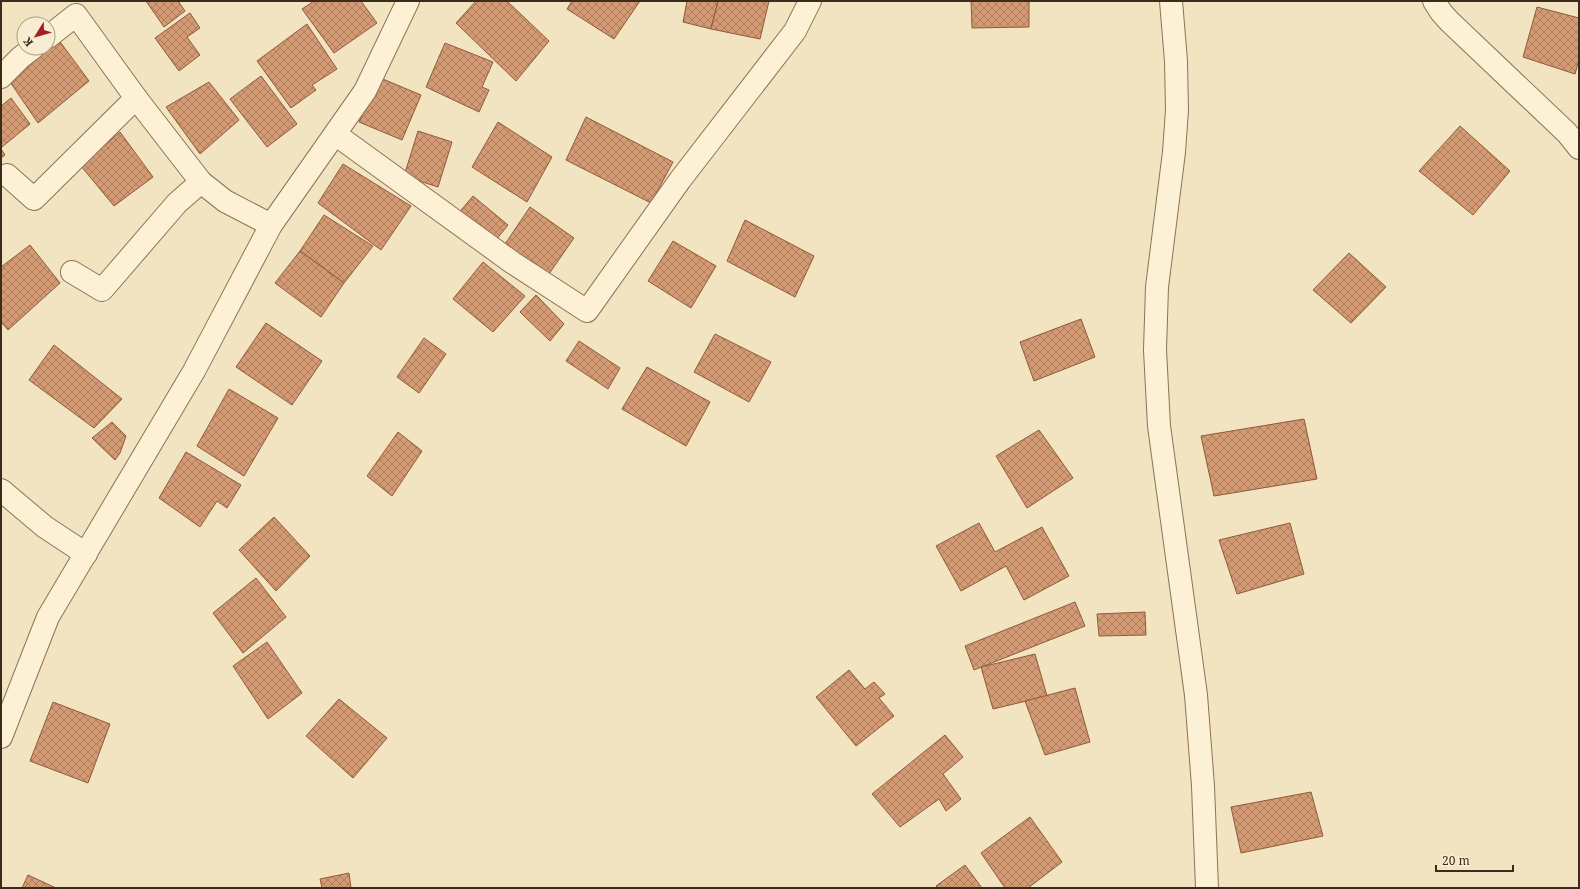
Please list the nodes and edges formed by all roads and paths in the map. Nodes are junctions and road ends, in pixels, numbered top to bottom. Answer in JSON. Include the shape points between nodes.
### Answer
{"nodes":[{"id":1,"x":408,"y":1,"type":"edge"},
{"id":2,"x":810,"y":1,"type":"edge"},
{"id":3,"x":1170,"y":1,"type":"edge"},
{"id":4,"x":1434,"y":1,"type":"edge"},
{"id":5,"x":56,"y":30,"type":"edge"},
{"id":6,"x":22,"y":56,"type":"edge"},
{"id":7,"x":1,"y":77,"type":"edge"},
{"id":8,"x":136,"y":98,"type":"junction"},
{"id":9,"x":335,"y":134,"type":"junction"},
{"id":10,"x":1579,"y":148,"type":"edge"},
{"id":11,"x":7,"y":175,"type":"dead end"},
{"id":12,"x":202,"y":182,"type":"junction"},
{"id":13,"x":271,"y":225,"type":"junction"},
{"id":14,"x":72,"y":272,"type":"dead end"},
{"id":15,"x":1,"y":490,"type":"edge"},
{"id":16,"x":86,"y":554,"type":"junction"},
{"id":17,"x":1,"y":737,"type":"edge"},
{"id":18,"x":1207,"y":888,"type":"edge"}],
"edges":[{"from":1,"to":9,"type":"street","via":[[365,91]]},
{"from":2,"to":9,"type":"street","via":[[795,31],[680,180],[587,311],[513,263]]},
{"from":3,"to":18,"type":"street","via":[[1176,61],[1177,110],[1157,288],[1156,358],[1159,426],[1196,695]]},
{"from":4,"to":10,"type":"street","via":[[1449,21],[1567,133]]},
{"from":5,"to":8,"type":"street","via":[[76,15]]},
{"from":6,"to":7,"type":"street"},
{"from":8,"to":11,"type":"street","via":[[34,199]]},
{"from":8,"to":12,"type":"street"},
{"from":9,"to":13,"type":"street"},
{"from":12,"to":13,"type":"street","via":[[225,201]]},
{"from":12,"to":14,"type":"street","via":[[177,203],[102,290]]},
{"from":13,"to":16,"type":"street","via":[[194,371]]},
{"from":15,"to":16,"type":"street","via":[[45,527]]},
{"from":16,"to":17,"type":"street","via":[[48,617]]}]}
